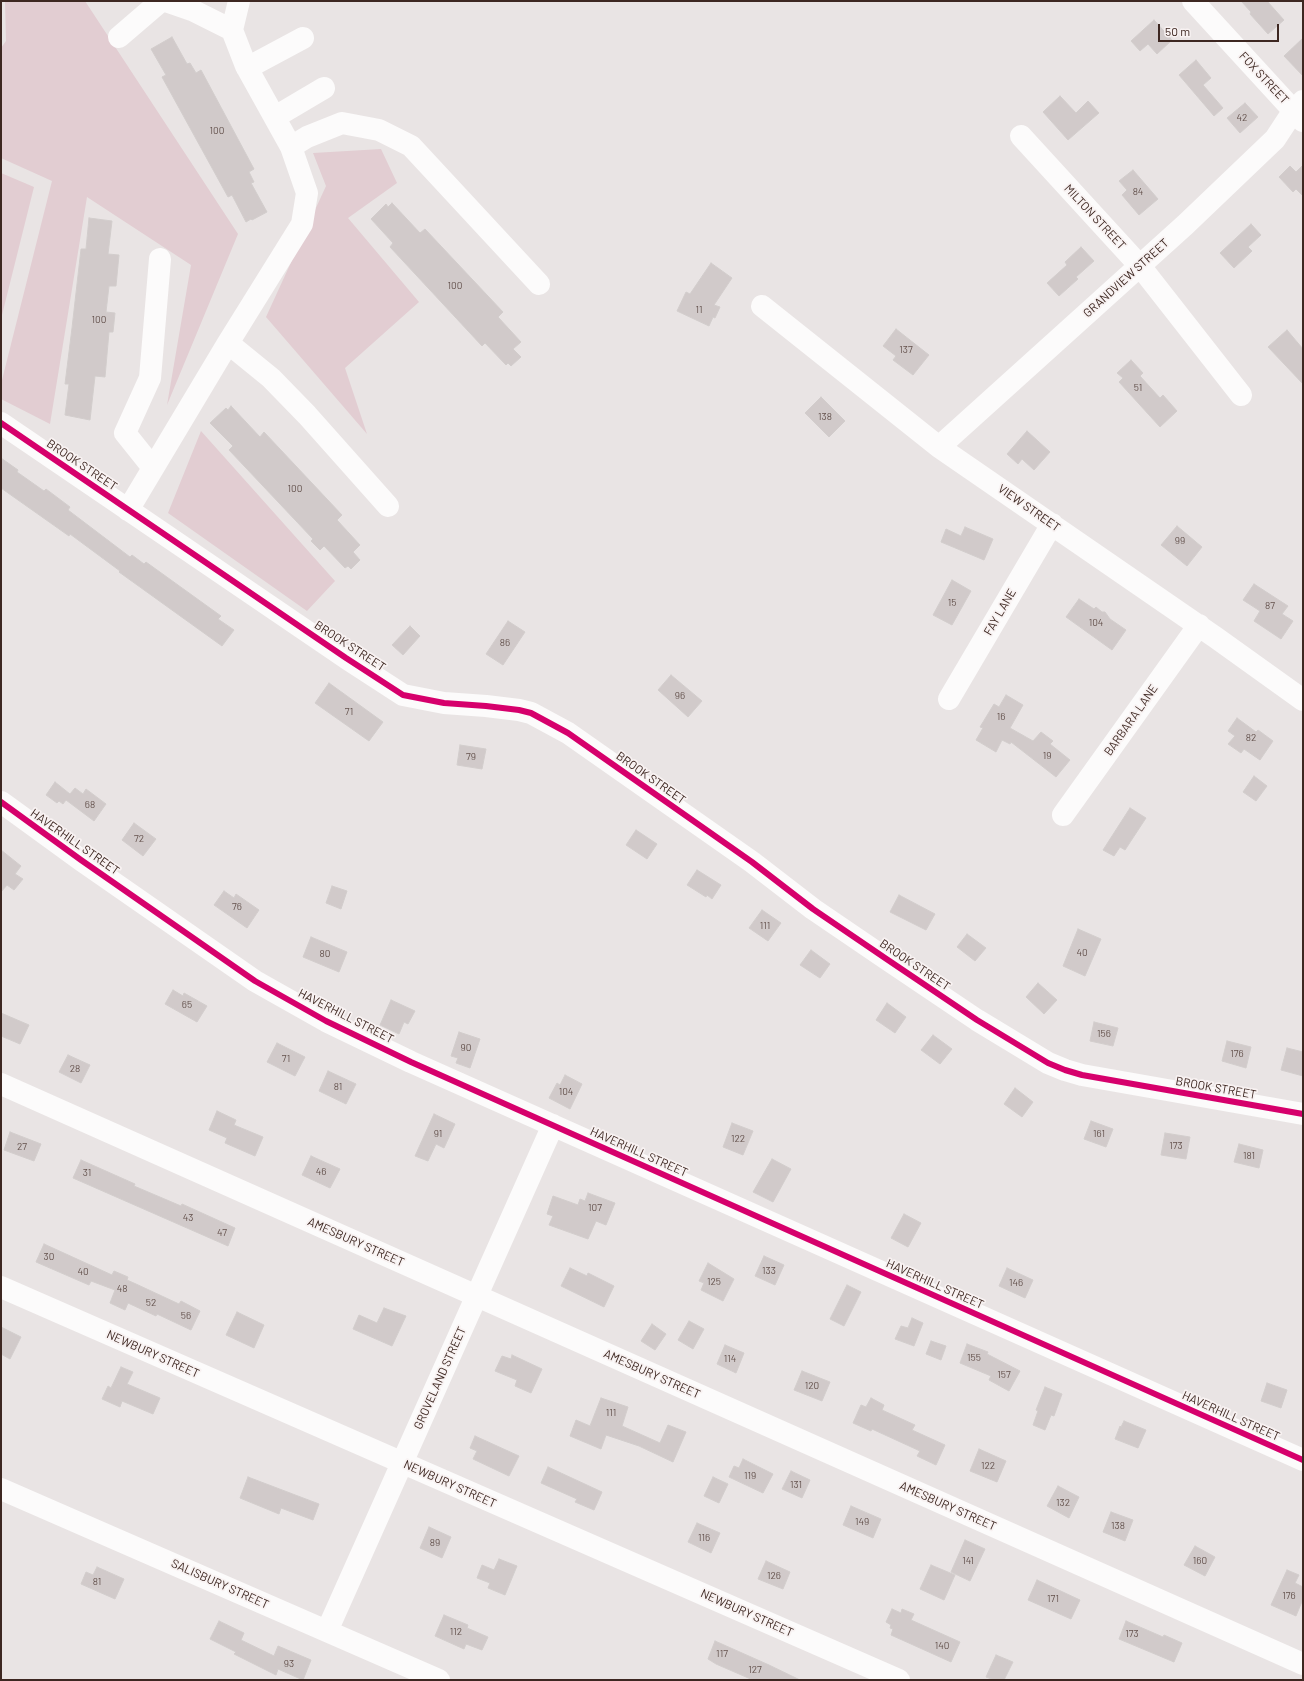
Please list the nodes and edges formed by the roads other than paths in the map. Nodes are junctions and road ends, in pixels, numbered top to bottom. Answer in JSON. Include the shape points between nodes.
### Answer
{"nodes":[{"id":1,"x":161,"y":1,"type":"edge"},
{"id":2,"x":166,"y":1,"type":"edge"},
{"id":3,"x":239,"y":1,"type":"edge"},
{"id":4,"x":1193,"y":1,"type":"edge"},
{"id":5,"x":232,"y":30,"type":"junction"},
{"id":6,"x":119,"y":37,"type":"dead end"},
{"id":7,"x":303,"y":38,"type":"dead end"},
{"id":8,"x":247,"y":68,"type":"junction"},
{"id":9,"x":324,"y":88,"type":"dead end"},
{"id":10,"x":1300,"y":111,"type":"edge"},
{"id":11,"x":275,"y":117,"type":"junction"},
{"id":12,"x":1021,"y":136,"type":"dead end"},
{"id":13,"x":291,"y":147,"type":"junction"},
{"id":14,"x":160,"y":259,"type":"dead end"},
{"id":15,"x":1140,"y":266,"type":"junction"},
{"id":16,"x":539,"y":284,"type":"dead end"},
{"id":17,"x":762,"y":306,"type":"dead end"},
{"id":18,"x":228,"y":343,"type":"junction"},
{"id":19,"x":1241,"y":395,"type":"dead end"},
{"id":20,"x":1,"y":423,"type":"edge"},
{"id":21,"x":940,"y":447,"type":"junction"},
{"id":22,"x":154,"y":468,"type":"junction"},
{"id":23,"x":388,"y":506,"type":"dead end"},
{"id":24,"x":128,"y":510,"type":"junction"},
{"id":25,"x":1052,"y":524,"type":"junction"},
{"id":26,"x":1198,"y":625,"type":"junction"},
{"id":27,"x":949,"y":699,"type":"dead end"},
{"id":28,"x":1303,"y":700,"type":"edge"},
{"id":29,"x":1,"y":802,"type":"edge"},
{"id":30,"x":1063,"y":815,"type":"dead end"},
{"id":31,"x":1,"y":1084,"type":"edge"},
{"id":32,"x":1303,"y":1114,"type":"edge"},
{"id":33,"x":553,"y":1125,"type":"junction"},
{"id":34,"x":1,"y":1287,"type":"edge"},
{"id":35,"x":477,"y":1296,"type":"junction"},
{"id":36,"x":1303,"y":1460,"type":"edge"},
{"id":37,"x":402,"y":1463,"type":"junction"},
{"id":38,"x":1,"y":1489,"type":"edge"},
{"id":39,"x":327,"y":1631,"type":"junction"},
{"id":40,"x":1303,"y":1664,"type":"edge"},
{"id":41,"x":439,"y":1680,"type":"edge"},
{"id":42,"x":899,"y":1680,"type":"edge"}],
"edges":[{"from":1,"to":6,"type":"street"},
{"from":2,"to":5,"type":"street","via":[[192,10]]},
{"from":3,"to":5,"type":"street"},
{"from":4,"to":10,"type":"street","name":"FOX STREET"},
{"from":5,"to":8,"type":"street"},
{"from":7,"to":8,"type":"street"},
{"from":8,"to":11,"type":"street"},
{"from":9,"to":11,"type":"street"},
{"from":10,"to":15,"type":"street","name":"GRANDVIEW STREET","via":[[1276,139]]},
{"from":11,"to":13,"type":"street"},
{"from":12,"to":15,"type":"street","name":"MILTON STREET"},
{"from":13,"to":16,"type":"street","via":[[307,137],[342,124],[379,130],[411,146]]},
{"from":13,"to":18,"type":"street","via":[[307,193],[302,224]]},
{"from":14,"to":22,"type":"street","via":[[150,378],[125,433]]},
{"from":15,"to":19,"type":"street","name":"MILTON STREET"},
{"from":15,"to":21,"type":"street","name":"GRANDVIEW STREET"},
{"from":17,"to":21,"type":"street","name":"VIEW STREET"},
{"from":18,"to":22,"type":"street"},
{"from":18,"to":23,"type":"street","via":[[271,378]]},
{"from":20,"to":24,"type":"street","name":"BROOK STREET"},
{"from":21,"to":25,"type":"street","name":"VIEW STREET"},
{"from":22,"to":24,"type":"street"},
{"from":24,"to":32,"type":"street","name":"BROOK STREET","via":[[403,695],[444,703],[520,710],[531,713],[568,733],[884,958],[977,1020],[1048,1063],[1096,1078]]},
{"from":25,"to":26,"type":"street","name":"VIEW STREET"},
{"from":25,"to":27,"type":"street","name":"FAY LANE"},
{"from":26,"to":28,"type":"street","name":"VIEW STREET"},
{"from":26,"to":30,"type":"street","name":"BARBARA LANE"},
{"from":29,"to":33,"type":"street","name":"HAVERHILL STREET","via":[[255,981],[326,1021]]},
{"from":31,"to":35,"type":"street","name":"AMESBURY STREET"},
{"from":33,"to":35,"type":"street","name":"GROVELAND STREET"},
{"from":33,"to":36,"type":"street","name":"HAVERHILL STREET"},
{"from":34,"to":37,"type":"street","name":"NEWBURY STREET"},
{"from":35,"to":37,"type":"street","name":"GROVELAND STREET"},
{"from":35,"to":40,"type":"street","name":"AMESBURY STREET"},
{"from":37,"to":39,"type":"street","name":"GROVELAND STREET"},
{"from":37,"to":42,"type":"street","name":"NEWBURY STREET"},
{"from":38,"to":39,"type":"street","name":"SALISBURY STREET"},
{"from":39,"to":41,"type":"street","name":"SALISBURY STREET"}]}
